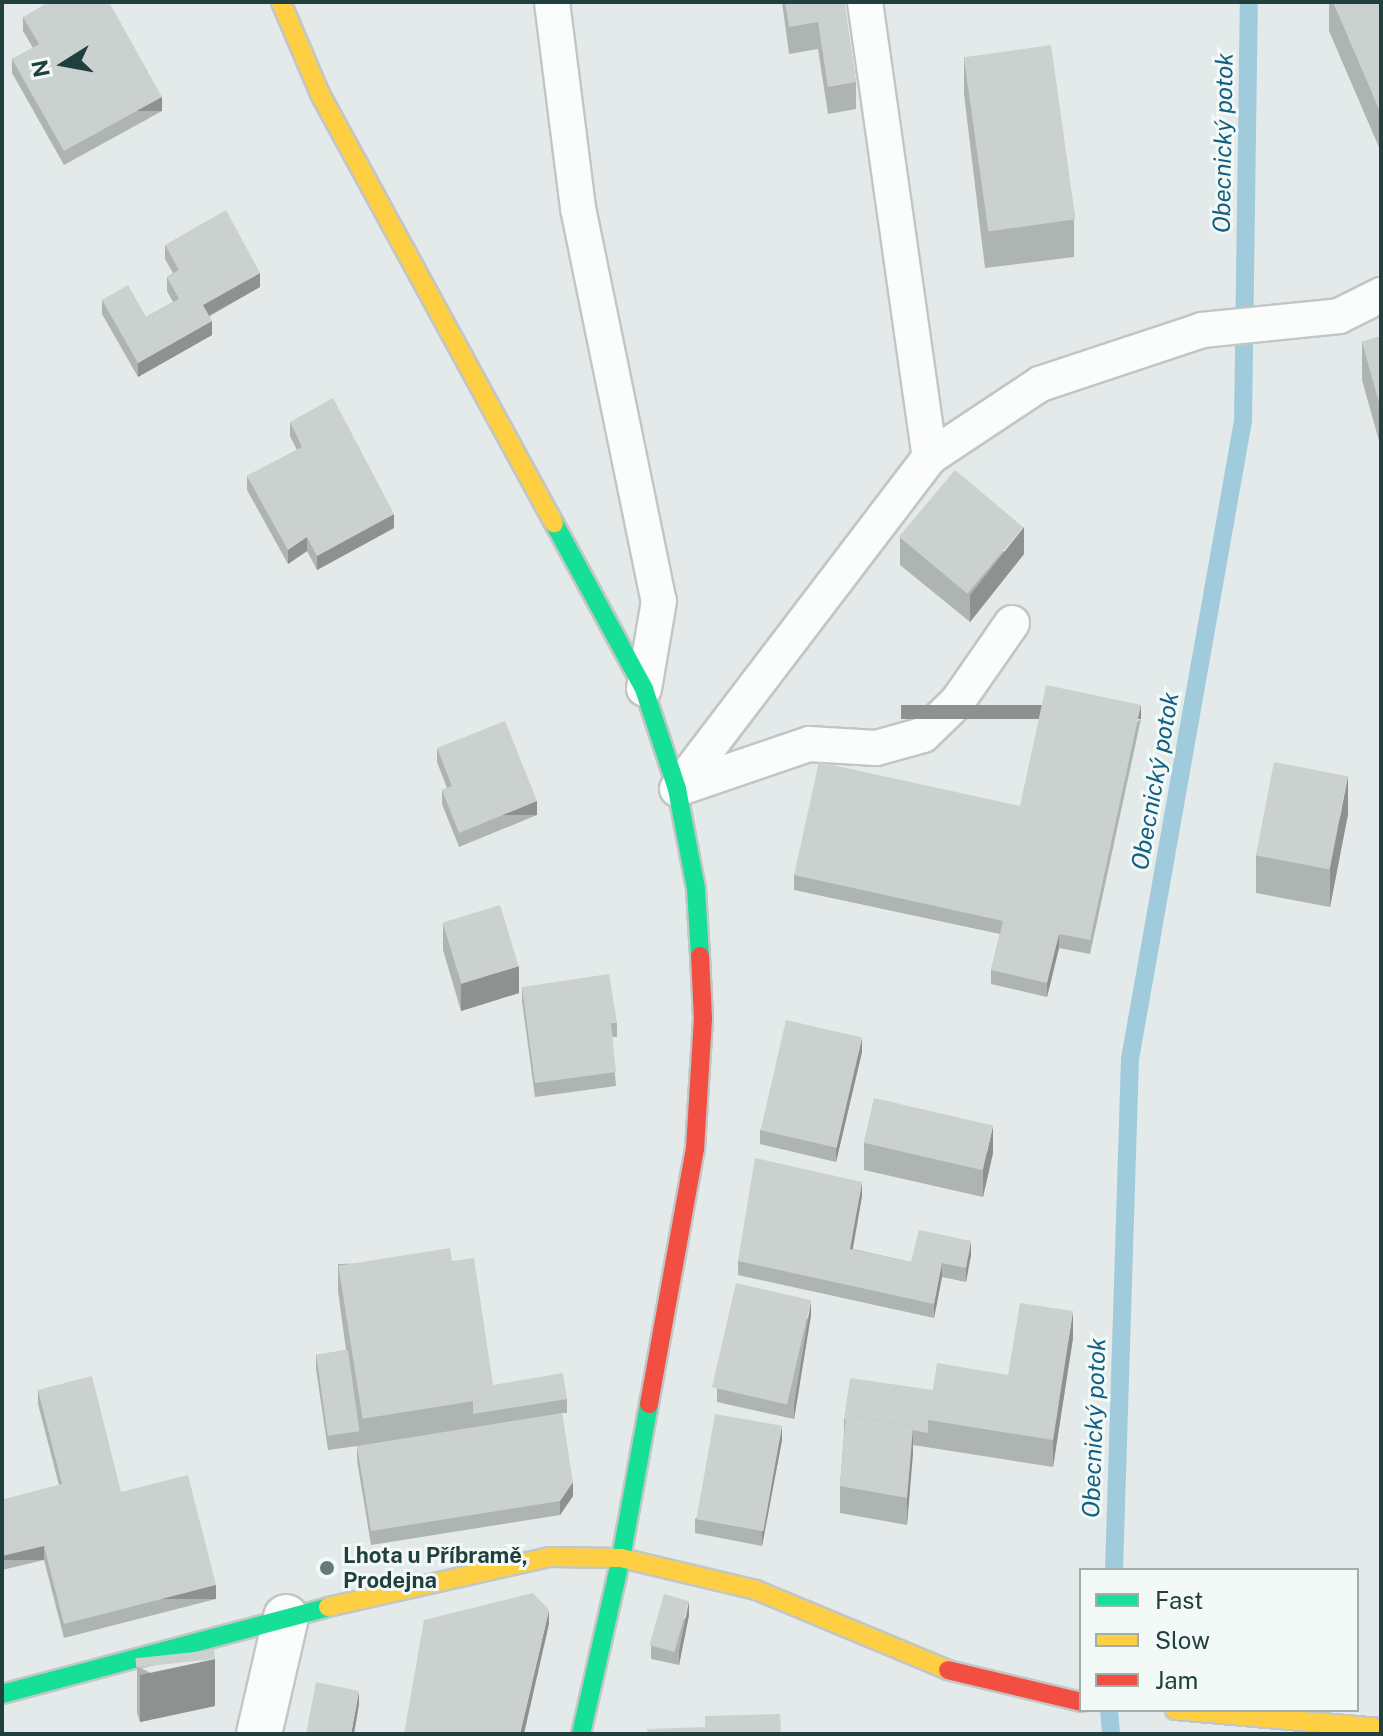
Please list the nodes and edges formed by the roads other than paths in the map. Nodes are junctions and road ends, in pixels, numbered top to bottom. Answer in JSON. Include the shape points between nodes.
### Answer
{"nodes":[{"id":1,"x":281,"y":2,"type":"edge"},
{"id":2,"x":552,"y":2,"type":"edge"},
{"id":3,"x":865,"y":2,"type":"edge"},
{"id":4,"x":1381,"y":295,"type":"edge"},
{"id":5,"x":930,"y":457,"type":"junction"},
{"id":6,"x":1012,"y":623,"type":"dead end"},
{"id":7,"x":644,"y":689,"type":"junction"},
{"id":8,"x":677,"y":789,"type":"junction"},
{"id":9,"x":621,"y":1558,"type":"junction"},
{"id":10,"x":286,"y":1617,"type":"junction"},
{"id":11,"x":2,"y":1694,"type":"edge"},
{"id":12,"x":1074,"y":1701,"type":"edge"},
{"id":13,"x":1198,"y":1712,"type":"edge"},
{"id":14,"x":1381,"y":1728,"type":"edge"},
{"id":15,"x":259,"y":1734,"type":"edge"},
{"id":16,"x":581,"y":1734,"type":"edge"}],
"edges":[{"from":1,"to":7,"type":"street","via":[[320,94]]},
{"from":2,"to":7,"type":"lane","via":[[578,208],[659,601]]},
{"from":3,"to":5,"type":"lane"},
{"from":4,"to":5,"type":"lane","via":[[1339,316],[1202,330],[1040,384]]},
{"from":5,"to":8,"type":"lane"},
{"from":6,"to":8,"type":"lane","via":[[957,702],[923,735],[876,748],[809,744]]},
{"from":7,"to":8,"type":"street"},
{"from":8,"to":9,"type":"street","via":[[696,889],[703,1019],[695,1149]]},
{"from":9,"to":10,"type":"street","via":[[549,1557]]},
{"from":9,"to":12,"type":"street","via":[[756,1590],[961,1675]]},
{"from":9,"to":16,"type":"street"},
{"from":10,"to":11,"type":"street"},
{"from":10,"to":15,"type":"street"},
{"from":13,"to":14,"type":"street"}]}
